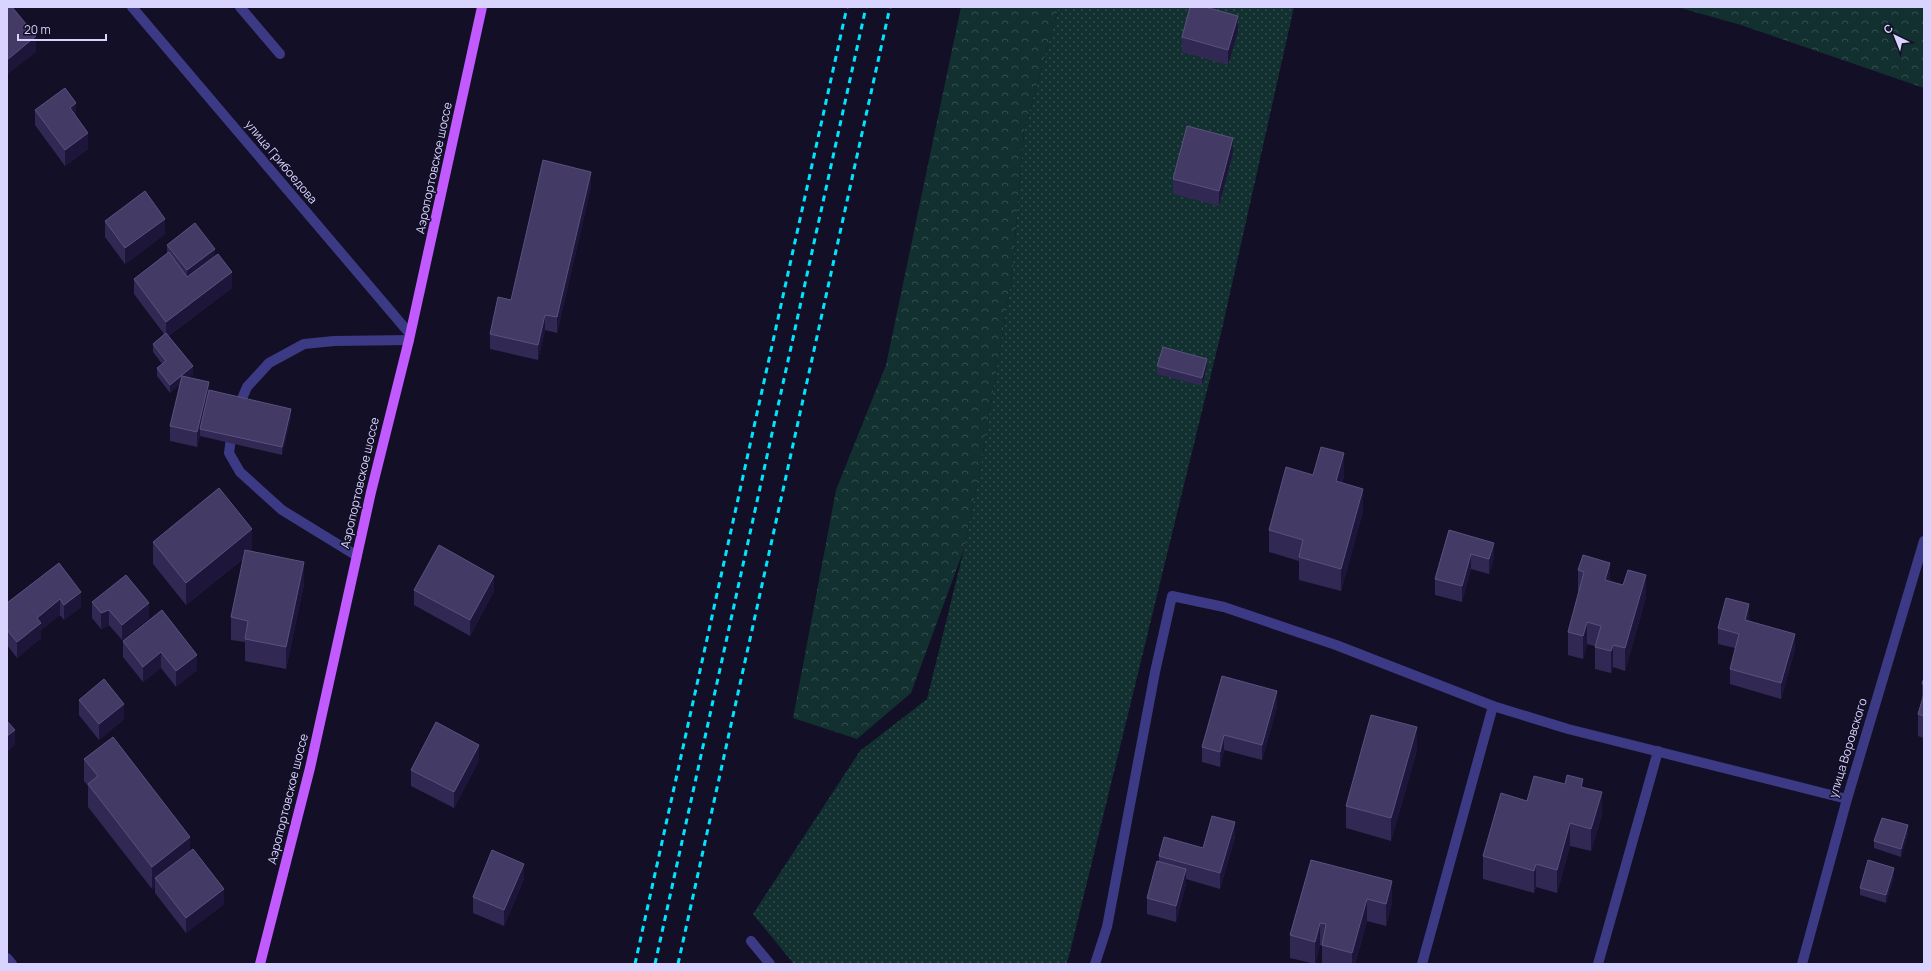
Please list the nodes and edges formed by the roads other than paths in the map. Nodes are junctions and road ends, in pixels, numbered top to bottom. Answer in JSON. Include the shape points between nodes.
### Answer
{"nodes":[{"id":1,"x":132,"y":7,"type":"edge"},
{"id":2,"x":240,"y":7,"type":"edge"},
{"id":3,"x":482,"y":7,"type":"edge"},
{"id":4,"x":280,"y":54,"type":"dead end"},
{"id":5,"x":409,"y":337,"type":"junction"},
{"id":6,"x":1924,"y":541,"type":"edge"},
{"id":7,"x":357,"y":556,"type":"junction"},
{"id":8,"x":1493,"y":706,"type":"junction"},
{"id":9,"x":1658,"y":751,"type":"junction"},
{"id":10,"x":1847,"y":799,"type":"junction"},
{"id":11,"x":752,"y":941,"type":"dead end"},
{"id":12,"x":7,"y":958,"type":"edge"},
{"id":13,"x":12,"y":964,"type":"edge"},
{"id":14,"x":260,"y":964,"type":"edge"},
{"id":15,"x":770,"y":964,"type":"edge"},
{"id":16,"x":1095,"y":964,"type":"edge"},
{"id":17,"x":1422,"y":964,"type":"edge"},
{"id":18,"x":1598,"y":964,"type":"edge"},
{"id":19,"x":1802,"y":964,"type":"edge"}],
"edges":[{"from":1,"to":5,"type":"street","name":"улица Грибоедова"},
{"from":2,"to":4,"type":"street"},
{"from":3,"to":5,"type":"main road","name":"Аэропортовское шоссе"},
{"from":5,"to":7,"type":"main road","name":"Аэропортовское шоссе"},
{"from":5,"to":7,"type":"street","via":[[304,344],[269,363],[247,387],[233,421],[229,453],[240,472],[282,510]]},
{"from":6,"to":10,"type":"street","name":"улица Воровского"},
{"from":7,"to":14,"type":"main road","name":"Аэропортовское шоссе","via":[[310,768]]},
{"from":8,"to":9,"type":"street","via":[[1568,729]]},
{"from":8,"to":16,"type":"street","via":[[1336,645],[1224,607],[1172,596],[1155,672],[1107,927]]},
{"from":8,"to":17,"type":"street"},
{"from":9,"to":10,"type":"street"},
{"from":9,"to":18,"type":"street"},
{"from":10,"to":19,"type":"street","name":"улица Воровского"},
{"from":11,"to":15,"type":"street"},
{"from":12,"to":13,"type":"street"}]}
